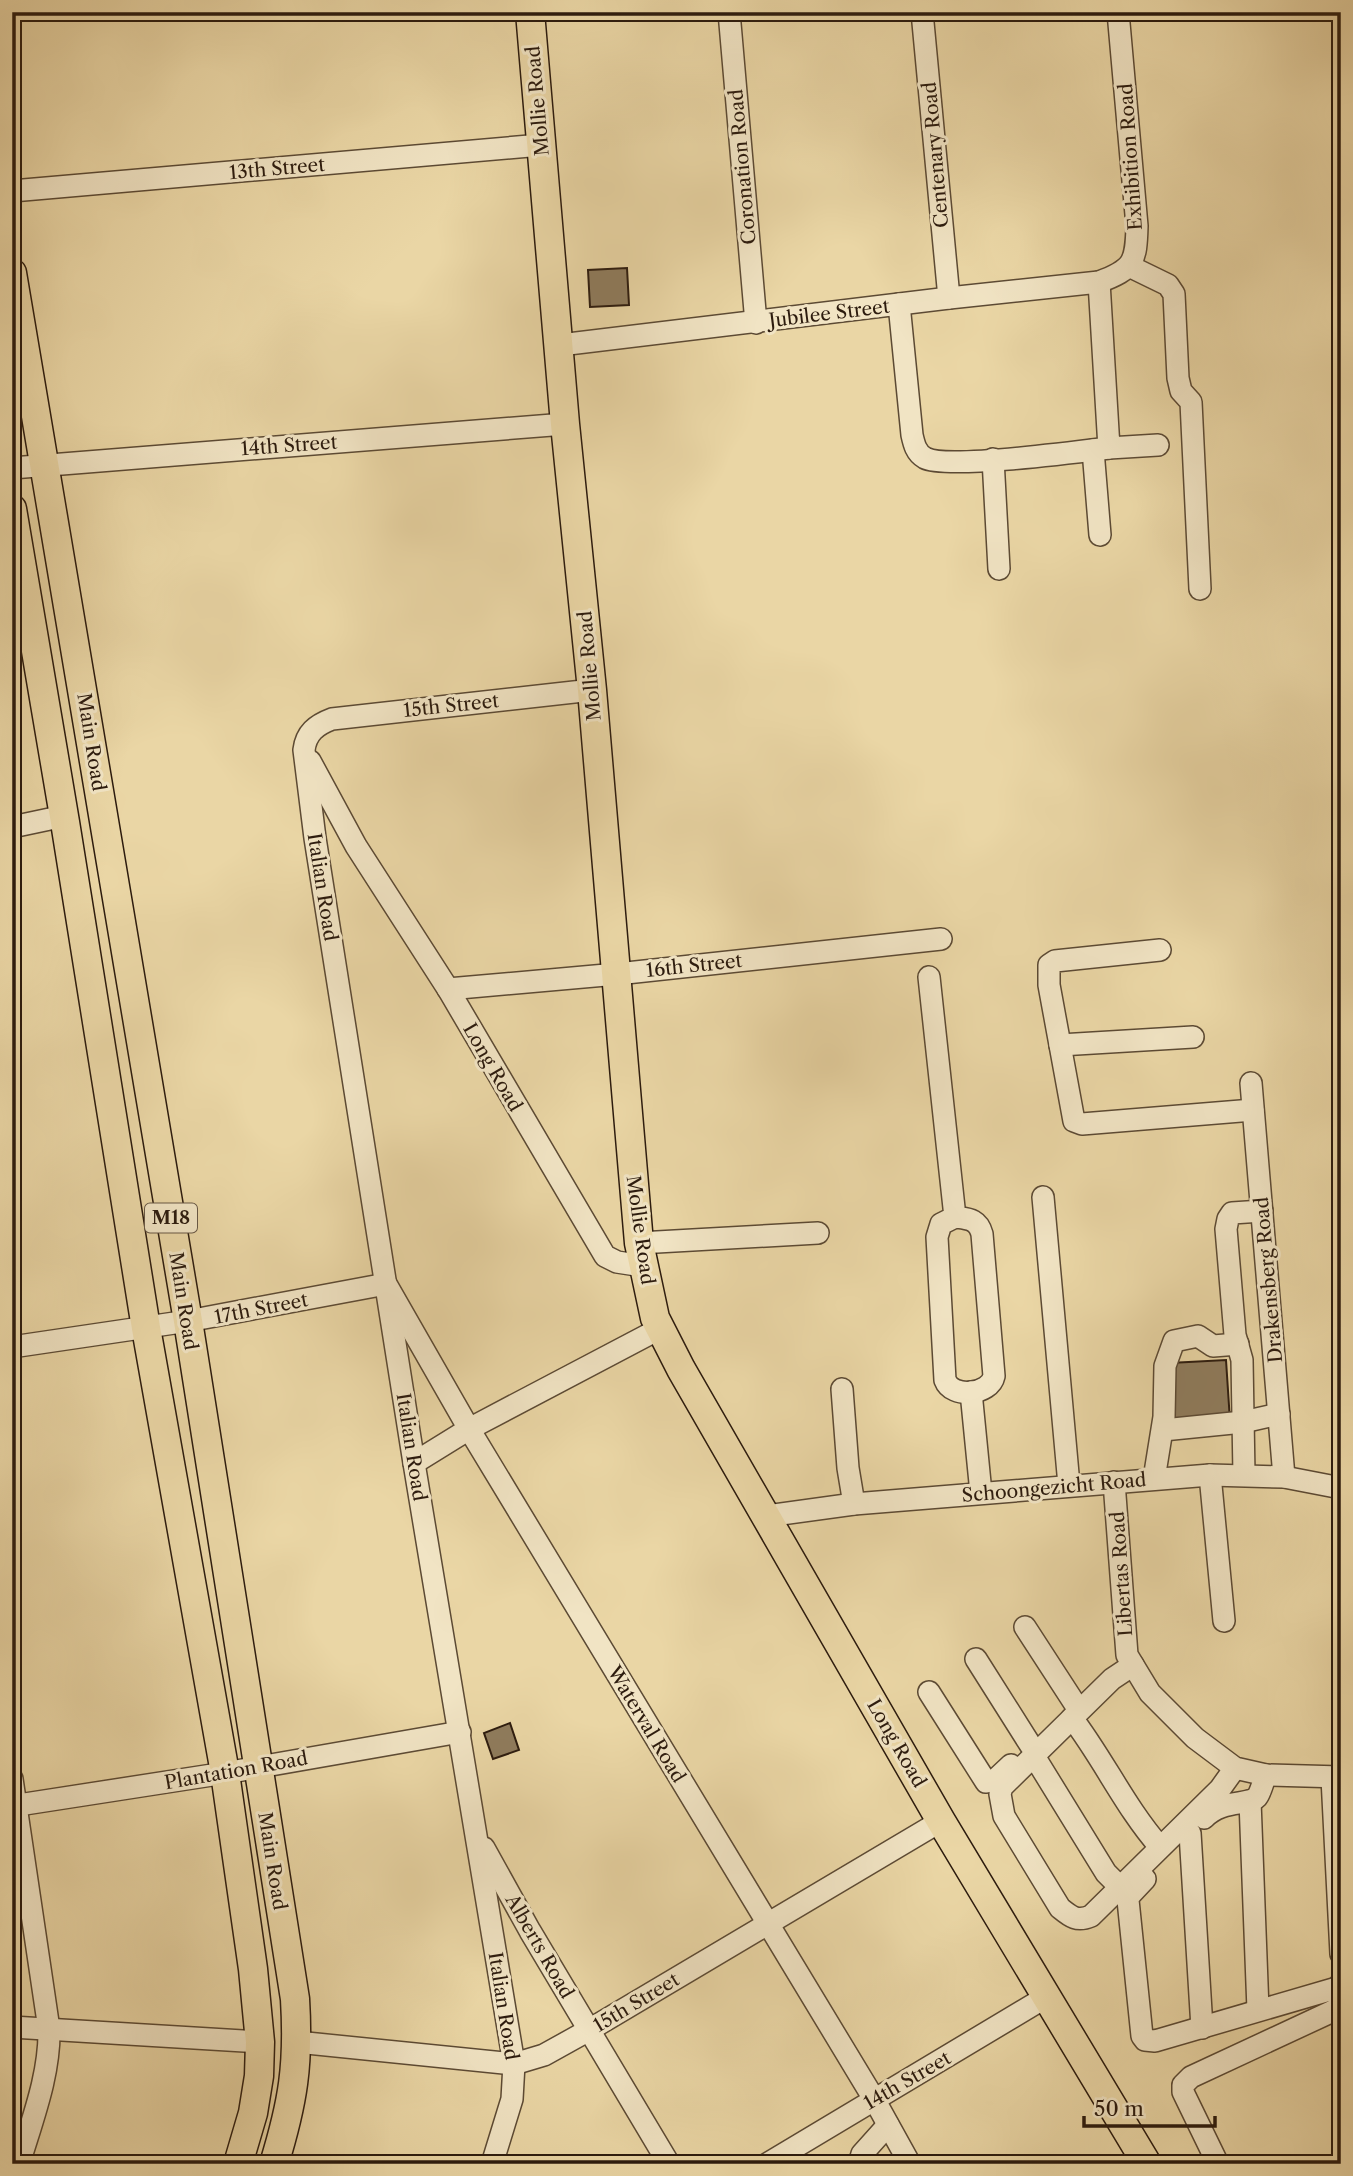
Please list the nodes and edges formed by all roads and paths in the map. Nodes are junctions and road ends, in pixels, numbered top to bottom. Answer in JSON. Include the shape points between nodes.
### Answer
{"nodes":[{"id":1,"x":530,"y":12,"type":"edge"},
{"id":2,"x":729,"y":12,"type":"edge"},
{"id":3,"x":922,"y":12,"type":"edge"},
{"id":4,"x":1118,"y":12,"type":"edge"},
{"id":5,"x":541,"y":145,"type":"junction"},
{"id":6,"x":12,"y":191,"type":"edge"},
{"id":7,"x":1129,"y":265,"type":"junction"},
{"id":8,"x":12,"y":273,"type":"edge"},
{"id":9,"x":1099,"y":282,"type":"junction"},
{"id":10,"x":949,"y":298,"type":"junction"},
{"id":11,"x":899,"y":304,"type":"junction"},
{"id":12,"x":756,"y":323,"type":"junction"},
{"id":13,"x":559,"y":345,"type":"junction"},
{"id":14,"x":565,"y":424,"type":"junction"},
{"id":15,"x":1158,"y":445,"type":"dead end"},
{"id":16,"x":1101,"y":449,"type":"junction"},
{"id":17,"x":992,"y":459,"type":"junction"},
{"id":18,"x":46,"y":464,"type":"junction"},
{"id":19,"x":12,"y":468,"type":"edge"},
{"id":20,"x":12,"y":509,"type":"edge"},
{"id":21,"x":1100,"y":536,"type":"dead end"},
{"id":22,"x":999,"y":569,"type":"dead end"},
{"id":23,"x":1200,"y":589,"type":"dead end"},
{"id":24,"x":592,"y":690,"type":"junction"},
{"id":25,"x":304,"y":750,"type":"junction"},
{"id":26,"x":64,"y":816,"type":"junction"},
{"id":27,"x":12,"y":827,"type":"edge"},
{"id":28,"x":315,"y":838,"type":"junction"},
{"id":29,"x":356,"y":846,"type":"junction"},
{"id":30,"x":941,"y":939,"type":"dead end"},
{"id":31,"x":1160,"y":950,"type":"dead end"},
{"id":32,"x":617,"y":974,"type":"junction"},
{"id":33,"x":929,"y":977,"type":"dead end"},
{"id":34,"x":447,"y":989,"type":"junction"},
{"id":35,"x":1193,"y":1037,"type":"dead end"},
{"id":36,"x":1060,"y":1045,"type":"junction"},
{"id":37,"x":1251,"y":1083,"type":"dead end"},
{"id":38,"x":1253,"y":1110,"type":"junction"},
{"id":39,"x":1043,"y":1197,"type":"dead end"},
{"id":40,"x":1262,"y":1210,"type":"junction"},
{"id":41,"x":955,"y":1217,"type":"junction"},
{"id":42,"x":818,"y":1233,"type":"dead end"},
{"id":43,"x":641,"y":1254,"type":"junction"},
{"id":44,"x":386,"y":1284,"type":"junction"},
{"id":45,"x":188,"y":1321,"type":"junction"},
{"id":46,"x":657,"y":1324,"type":"junction"},
{"id":47,"x":146,"y":1328,"type":"junction"},
{"id":48,"x":1238,"y":1343,"type":"junction"},
{"id":49,"x":12,"y":1348,"type":"edge"},
{"id":50,"x":842,"y":1389,"type":"dead end"},
{"id":51,"x":971,"y":1392,"type":"junction"},
{"id":52,"x":1279,"y":1415,"type":"junction"},
{"id":53,"x":1243,"y":1422,"type":"junction"},
{"id":54,"x":469,"y":1429,"type":"junction"},
{"id":55,"x":1163,"y":1430,"type":"junction"},
{"id":56,"x":414,"y":1463,"type":"junction"},
{"id":57,"x":1210,"y":1475,"type":"junction"},
{"id":58,"x":1244,"y":1475,"type":"junction"},
{"id":59,"x":1284,"y":1477,"type":"junction"},
{"id":60,"x":1154,"y":1479,"type":"junction"},
{"id":61,"x":1114,"y":1482,"type":"junction"},
{"id":62,"x":1069,"y":1485,"type":"junction"},
{"id":63,"x":1341,"y":1488,"type":"edge"},
{"id":64,"x":981,"y":1493,"type":"junction"},
{"id":65,"x":853,"y":1504,"type":"junction"},
{"id":66,"x":767,"y":1516,"type":"junction"},
{"id":67,"x":1224,"y":1621,"type":"dead end"},
{"id":68,"x":1025,"y":1627,"type":"dead end"},
{"id":69,"x":976,"y":1659,"type":"dead end"},
{"id":70,"x":1130,"y":1660,"type":"junction"},
{"id":71,"x":929,"y":1692,"type":"dead end"},
{"id":72,"x":1074,"y":1711,"type":"junction"},
{"id":73,"x":460,"y":1732,"type":"junction"},
{"id":74,"x":1032,"y":1751,"type":"junction"},
{"id":75,"x":258,"y":1766,"type":"junction"},
{"id":76,"x":1235,"y":1768,"type":"junction"},
{"id":77,"x":225,"y":1773,"type":"junction"},
{"id":78,"x":1266,"y":1775,"type":"junction"},
{"id":79,"x":1336,"y":1778,"type":"edge"},
{"id":80,"x":12,"y":1779,"type":"edge"},
{"id":81,"x":1250,"y":1801,"type":"junction"},
{"id":82,"x":14,"y":1805,"type":"edge"},
{"id":83,"x":942,"y":1821,"type":"junction"},
{"id":84,"x":1190,"y":1833,"type":"junction"},
{"id":85,"x":477,"y":1835,"type":"junction"},
{"id":86,"x":1160,"y":1847,"type":"junction"},
{"id":87,"x":1120,"y":1887,"type":"junction"},
{"id":88,"x":767,"y":1923,"type":"junction"},
{"id":89,"x":1341,"y":1954,"type":"edge"},
{"id":90,"x":1340,"y":1985,"type":"edge"},
{"id":91,"x":1046,"y":1997,"type":"junction"},
{"id":92,"x":1258,"y":2010,"type":"junction"},
{"id":93,"x":12,"y":2027,"type":"edge"},
{"id":94,"x":1202,"y":2028,"type":"junction"},
{"id":95,"x":49,"y":2029,"type":"junction"},
{"id":96,"x":589,"y":2029,"type":"junction"},
{"id":97,"x":260,"y":2042,"type":"junction"},
{"id":98,"x":297,"y":2042,"type":"junction"},
{"id":99,"x":514,"y":2064,"type":"junction"},
{"id":100,"x":874,"y":2099,"type":"junction"},
{"id":101,"x":888,"y":2125,"type":"junction"},
{"id":102,"x":19,"y":2164,"type":"edge"},
{"id":103,"x":239,"y":2164,"type":"edge"},
{"id":104,"x":274,"y":2164,"type":"edge"},
{"id":105,"x":492,"y":2164,"type":"edge"},
{"id":106,"x":669,"y":2164,"type":"edge"},
{"id":107,"x":768,"y":2164,"type":"edge"},
{"id":108,"x":859,"y":2164,"type":"edge"},
{"id":109,"x":910,"y":2164,"type":"edge"},
{"id":110,"x":1147,"y":2164,"type":"edge"},
{"id":111,"x":1218,"y":2164,"type":"edge"}],
"edges":[{"from":1,"to":5,"type":"main road","name":"Mollie Road"},
{"from":2,"to":12,"type":"street","name":"Coronation Road"},
{"from":3,"to":10,"type":"street","name":"Centenary Road"},
{"from":4,"to":7,"type":"street","name":"Exhibition Road","via":[[1137,226]]},
{"from":5,"to":6,"type":"street","name":"13th Street"},
{"from":5,"to":13,"type":"main road","name":"Mollie Road"},
{"from":7,"to":9,"type":"street"},
{"from":7,"to":23,"type":"street","via":[[1168,285],[1174,294],[1178,378],[1181,391],[1191,402]]},
{"from":8,"to":18,"type":"main road","name":"Main Road","number":"M18"},
{"from":9,"to":10,"type":"street","name":"Jubilee Street"},
{"from":9,"to":16,"type":"street"},
{"from":10,"to":11,"type":"street","name":"Jubilee Street"},
{"from":11,"to":12,"type":"street","name":"Jubilee Street"},
{"from":11,"to":17,"type":"street","via":[[914,446],[923,457],[936,461]]},
{"from":12,"to":13,"type":"street","name":"Jubilee Street"},
{"from":13,"to":14,"type":"main road","name":"Mollie Road"},
{"from":14,"to":18,"type":"street","name":"14th Street"},
{"from":14,"to":24,"type":"main road","name":"Mollie Road"},
{"from":15,"to":16,"type":"street"},
{"from":16,"to":17,"type":"street"},
{"from":16,"to":21,"type":"street"},
{"from":17,"to":22,"type":"street"},
{"from":18,"to":19,"type":"street","name":"14th Street"},
{"from":18,"to":45,"type":"main road","name":"Main Road","number":"M18"},
{"from":20,"to":26,"type":"main road","name":"Main Road","number":"M18"},
{"from":24,"to":25,"type":"street","name":"15th Street","via":[[332,719],[313,730]]},
{"from":24,"to":32,"type":"main road","name":"Mollie Road"},
{"from":25,"to":28,"type":"street","name":"Italian Road"},
{"from":25,"to":29,"type":"street","name":"Long Road"},
{"from":26,"to":27,"type":"street"},
{"from":26,"to":47,"type":"main road","name":"Main Road","number":"M18"},
{"from":28,"to":29,"type":"street"},
{"from":28,"to":44,"type":"street","name":"Italian Road"},
{"from":29,"to":34,"type":"street","name":"Long Road"},
{"from":30,"to":32,"type":"street","name":"16th Street"},
{"from":31,"to":36,"type":"street","via":[[1051,963],[1048,973]]},
{"from":32,"to":34,"type":"street","name":"16th Street"},
{"from":32,"to":43,"type":"main road","name":"Mollie Road"},
{"from":33,"to":41,"type":"street"},
{"from":34,"to":43,"type":"street","name":"Long Road","via":[[605,1256],[617,1262]]},
{"from":35,"to":36,"type":"street"},
{"from":36,"to":38,"type":"street","via":[[1075,1122]]},
{"from":37,"to":38,"type":"street","name":"Drakensberg Road"},
{"from":38,"to":40,"type":"street","name":"Drakensberg Road"},
{"from":39,"to":62,"type":"street"},
{"from":40,"to":48,"type":"street","via":[[1232,1213],[1228,1219]]},
{"from":40,"to":52,"type":"street","name":"Drakensberg Road"},
{"from":41,"to":51,"type":"street","via":[[942,1224],[936,1237],[946,1380],[953,1389]]},
{"from":41,"to":51,"type":"street","via":[[972,1219],[982,1234],[994,1376],[988,1388]]},
{"from":42,"to":43,"type":"street"},
{"from":43,"to":46,"type":"main road","name":"Mollie Road"},
{"from":44,"to":45,"type":"street","name":"17th Street"},
{"from":44,"to":54,"type":"street","name":"Waterval Road"},
{"from":44,"to":56,"type":"street","name":"Italian Road"},
{"from":45,"to":47,"type":"street","name":"17th Street"},
{"from":45,"to":75,"type":"main road","name":"Main Road","number":"M18"},
{"from":46,"to":54,"type":"street"},
{"from":46,"to":66,"type":"main road","name":"Long Road"},
{"from":47,"to":49,"type":"street","name":"17th Street"},
{"from":47,"to":77,"type":"main road","name":"Main Road","number":"M18"},
{"from":48,"to":53,"type":"street"},
{"from":48,"to":55,"type":"street","via":[[1213,1346],[1198,1336],[1174,1341],[1165,1366]]},
{"from":50,"to":65,"type":"street"},
{"from":51,"to":64,"type":"street"},
{"from":52,"to":53,"type":"street"},
{"from":52,"to":59,"type":"street","name":"Drakensberg Road"},
{"from":53,"to":55,"type":"street"},
{"from":53,"to":58,"type":"street"},
{"from":54,"to":56,"type":"street"},
{"from":54,"to":88,"type":"street","name":"Waterval Road"},
{"from":55,"to":60,"type":"street"},
{"from":56,"to":73,"type":"street","name":"Italian Road"},
{"from":57,"to":58,"type":"street","name":"Schoongezicht Road"},
{"from":57,"to":60,"type":"street","name":"Schoongezicht Road"},
{"from":57,"to":67,"type":"street"},
{"from":58,"to":59,"type":"street","name":"Schoongezicht Road"},
{"from":59,"to":63,"type":"street","name":"Schoongezicht Road"},
{"from":60,"to":61,"type":"street","name":"Schoongezicht Road"},
{"from":61,"to":62,"type":"street","name":"Schoongezicht Road"},
{"from":61,"to":70,"type":"street","name":"Libertas Road"},
{"from":62,"to":64,"type":"street","name":"Schoongezicht Road"},
{"from":64,"to":65,"type":"street","name":"Schoongezicht Road"},
{"from":65,"to":66,"type":"street","name":"Schoongezicht Road"},
{"from":66,"to":83,"type":"main road","name":"Long Road"},
{"from":68,"to":72,"type":"street"},
{"from":69,"to":74,"type":"street"},
{"from":70,"to":72,"type":"street"},
{"from":70,"to":76,"type":"street","name":"Libertas Road","via":[[1150,1693],[1195,1738]]},
{"from":71,"to":74,"type":"street","via":[[986,1782]]},
{"from":72,"to":74,"type":"street"},
{"from":72,"to":86,"type":"street","via":[[1139,1823]]},
{"from":73,"to":75,"type":"street","name":"Plantation Road"},
{"from":73,"to":85,"type":"street","name":"Italian Road"},
{"from":74,"to":87,"type":"street","via":[[1106,1874]]},
{"from":74,"to":87,"type":"street","via":[[1002,1787],[1002,1808],[1060,1908],[1082,1920]]},
{"from":75,"to":77,"type":"street","name":"Plantation Road"},
{"from":75,"to":98,"type":"main road","name":"Main Road","number":"M18","via":[[292,1978]]},
{"from":76,"to":78,"type":"street","name":"Libertas Road"},
{"from":76,"to":86,"type":"street","via":[[1220,1789]]},
{"from":77,"to":82,"type":"street","name":"Plantation Road"},
{"from":77,"to":97,"type":"main road","name":"Main Road","number":"M18"},
{"from":78,"to":79,"type":"street","name":"Libertas Road"},
{"from":78,"to":81,"type":"street","via":[[1257,1797]]},
{"from":79,"to":89,"type":"street"},
{"from":80,"to":82,"type":"street"},
{"from":81,"to":84,"type":"street","via":[[1221,1805]]},
{"from":81,"to":92,"type":"street"},
{"from":82,"to":95,"type":"street"},
{"from":83,"to":88,"type":"street","name":"15th Street"},
{"from":83,"to":91,"type":"main road","name":"Long Road"},
{"from":84,"to":94,"type":"street"},
{"from":84,"to":94,"type":"street","via":[[1128,1900],[1142,2036],[1155,2041]]},
{"from":85,"to":96,"type":"street","name":"Alberts Road"},
{"from":85,"to":99,"type":"street","name":"Italian Road"},
{"from":86,"to":87,"type":"street"},
{"from":88,"to":96,"type":"street","name":"15th Street"},
{"from":88,"to":100,"type":"street","name":"Waterval Road"},
{"from":90,"to":92,"type":"street"},
{"from":90,"to":111,"type":"street","via":[[1340,2003],[1335,2010],[1191,2077],[1183,2085]]},
{"from":91,"to":100,"type":"street","name":"14th Street"},
{"from":91,"to":110,"type":"main road","name":"Long Road"},
{"from":92,"to":94,"type":"street"},
{"from":93,"to":95,"type":"street"},
{"from":95,"to":97,"type":"street"},
{"from":95,"to":102,"type":"street","via":[[45,2075]]},
{"from":96,"to":99,"type":"street","name":"15th Street","via":[[544,2055]]},
{"from":96,"to":106,"type":"street","name":"Alberts Road"},
{"from":97,"to":103,"type":"main road","name":"Main Road","number":"M18","via":[[253,2113]]},
{"from":98,"to":99,"type":"street","name":"15th Street"},
{"from":98,"to":104,"type":"main road","name":"Main Road","number":"M18","via":[[291,2105]]},
{"from":99,"to":105,"type":"street","name":"Italian Road","via":[[512,2099]]},
{"from":100,"to":101,"type":"street","name":"Waterval Road"},
{"from":100,"to":107,"type":"street","name":"14th Street"},
{"from":101,"to":108,"type":"street","via":[[862,2154]]},
{"from":101,"to":109,"type":"street","name":"Waterval Road"}]}
